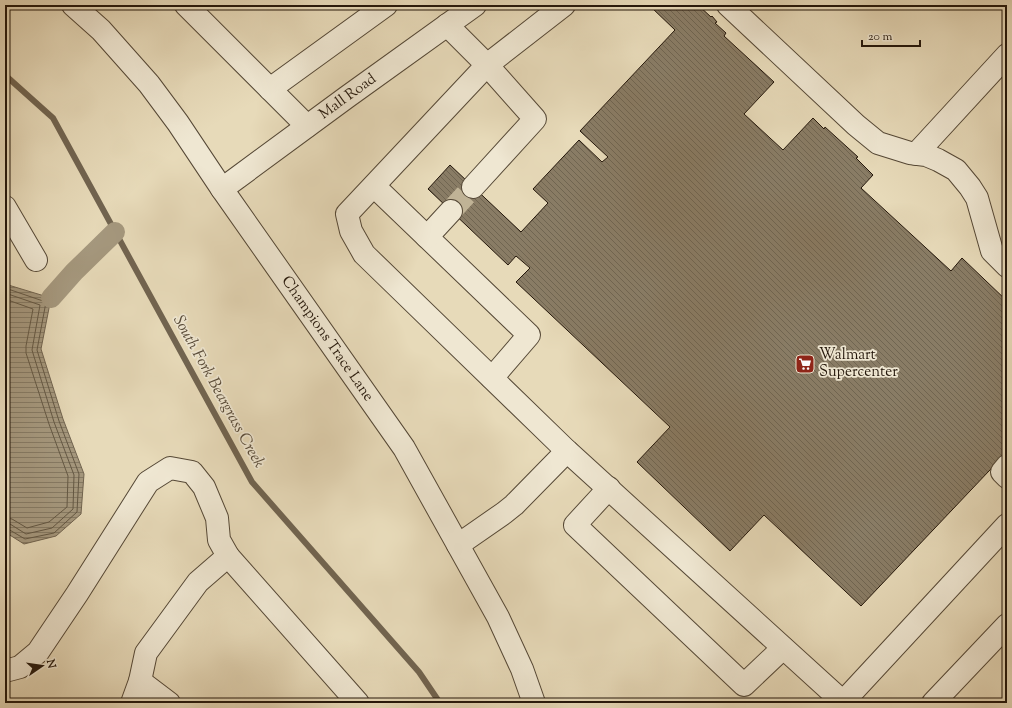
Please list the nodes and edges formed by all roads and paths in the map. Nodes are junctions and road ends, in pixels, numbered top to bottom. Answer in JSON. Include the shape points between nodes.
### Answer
{"nodes":[{"id":1,"x":73,"y":5,"type":"edge"},
{"id":2,"x":186,"y":5,"type":"edge"},
{"id":3,"x":386,"y":5,"type":"edge"},
{"id":4,"x":475,"y":5,"type":"edge"},
{"id":5,"x":564,"y":5,"type":"edge"},
{"id":6,"x":728,"y":5,"type":"edge"},
{"id":7,"x":447,"y":25,"type":"junction"},
{"id":8,"x":1007,"y":55,"type":"edge"},
{"id":9,"x":487,"y":65,"type":"junction"},
{"id":10,"x":270,"y":89,"type":"junction"},
{"id":11,"x":307,"y":126,"type":"junction"},
{"id":12,"x":916,"y":154,"type":"junction"},
{"id":13,"x":374,"y":186,"type":"junction"},
{"id":14,"x":473,"y":187,"type":"tunnel mouth"},
{"id":15,"x":222,"y":190,"type":"junction"},
{"id":16,"x":5,"y":208,"type":"edge"},
{"id":17,"x":451,"y":211,"type":"tunnel mouth"},
{"id":18,"x":427,"y":237,"type":"junction"},
{"id":19,"x":36,"y":260,"type":"dead end"},
{"id":20,"x":1007,"y":266,"type":"edge"},
{"id":21,"x":492,"y":378,"type":"junction"},
{"id":22,"x":567,"y":451,"type":"junction"},
{"id":23,"x":1007,"y":466,"type":"edge"},
{"id":24,"x":1007,"y":477,"type":"edge"},
{"id":25,"x":609,"y":488,"type":"junction"},
{"id":26,"x":1007,"y":525,"type":"edge"},
{"id":27,"x":458,"y":545,"type":"junction"},
{"id":28,"x":228,"y":556,"type":"junction"},
{"id":29,"x":1007,"y":624,"type":"edge"},
{"id":30,"x":784,"y":648,"type":"junction"},
{"id":31,"x":5,"y":671,"type":"edge"},
{"id":32,"x":140,"y":681,"type":"junction"},
{"id":33,"x":132,"y":703,"type":"edge"},
{"id":34,"x":169,"y":703,"type":"edge"},
{"id":35,"x":358,"y":703,"type":"edge"},
{"id":36,"x":534,"y":703,"type":"edge"},
{"id":37,"x":844,"y":703,"type":"edge"},
{"id":38,"x":933,"y":703,"type":"edge"}],
"edges":[{"from":1,"to":15,"type":"street","name":"Champions Trace Lane","via":[[101,30],[149,84],[178,122]]},
{"from":2,"to":10,"type":"street"},
{"from":3,"to":10,"type":"street"},
{"from":4,"to":7,"type":"street","name":"Mall Road"},
{"from":5,"to":9,"type":"street"},
{"from":6,"to":12,"type":"street","via":[[878,143]]},
{"from":7,"to":9,"type":"street"},
{"from":7,"to":11,"type":"street","name":"Mall Road"},
{"from":8,"to":12,"type":"street"},
{"from":9,"to":13,"type":"street"},
{"from":9,"to":14,"type":"street","via":[[535,119]]},
{"from":10,"to":11,"type":"street"},
{"from":11,"to":15,"type":"street","name":"Mall Road"},
{"from":12,"to":20,"type":"street","via":[[938,160],[962,176],[977,198],[992,250]]},
{"from":13,"to":18,"type":"street"},
{"from":13,"to":21,"type":"street","via":[[347,214],[351,231],[364,254]]},
{"from":15,"to":27,"type":"street","name":"Champions Trace Lane","via":[[404,448]]},
{"from":16,"to":19,"type":"street"},
{"from":17,"to":18,"type":"street"},
{"from":18,"to":21,"type":"street","via":[[529,335]]},
{"from":21,"to":22,"type":"street"},
{"from":22,"to":25,"type":"street"},
{"from":22,"to":27,"type":"street","via":[[514,505]]},
{"from":23,"to":24,"type":"street","via":[[1002,472]]},
{"from":25,"to":30,"type":"street"},
{"from":25,"to":30,"type":"street","via":[[575,525],[744,685]]},
{"from":26,"to":37,"type":"street"},
{"from":27,"to":36,"type":"street","name":"Champions Trace Lane","via":[[498,617],[522,669]]},
{"from":28,"to":31,"type":"street","via":[[219,540],[217,518],[204,487],[192,472],[170,468],[148,482],[38,652],[20,667]]},
{"from":28,"to":32,"type":"street","via":[[198,582],[146,653]]},
{"from":28,"to":35,"type":"street"},
{"from":29,"to":38,"type":"street"},
{"from":30,"to":37,"type":"street"},
{"from":32,"to":33,"type":"street"},
{"from":32,"to":34,"type":"street"}]}
